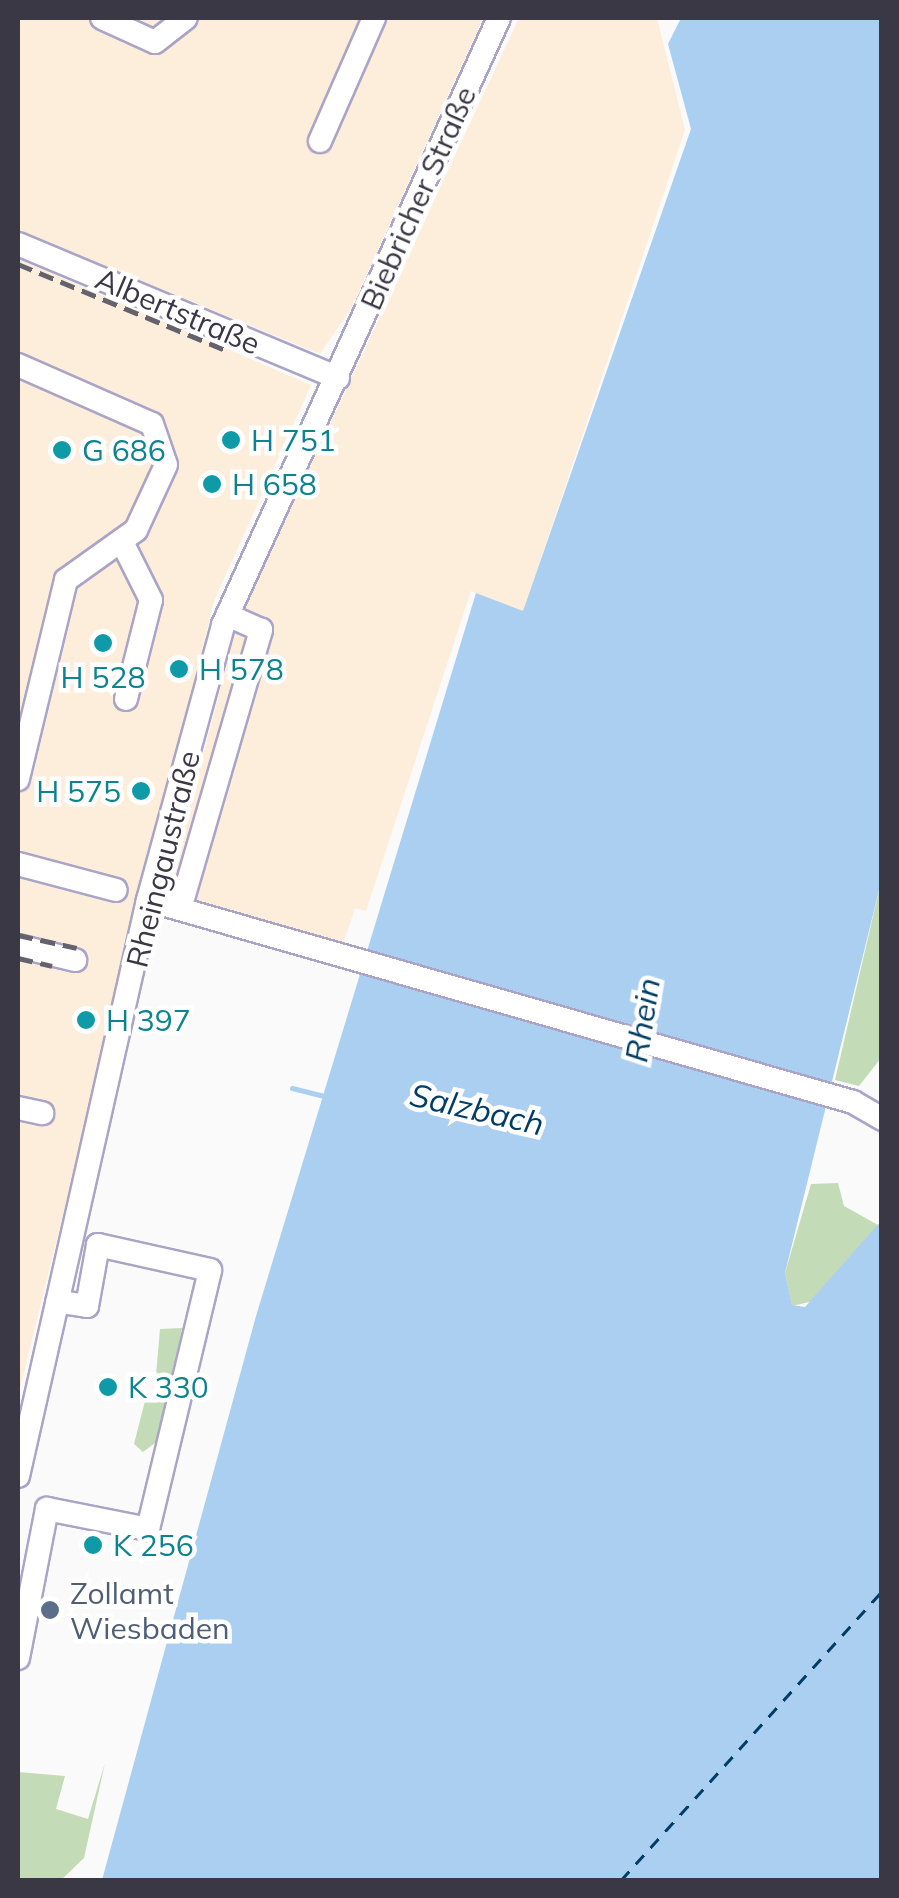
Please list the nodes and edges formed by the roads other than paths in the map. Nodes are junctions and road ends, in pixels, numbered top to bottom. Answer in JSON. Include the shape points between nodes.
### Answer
{"nodes":[{"id":1,"x":102,"y":18,"type":"edge"},
{"id":2,"x":186,"y":18,"type":"edge"},
{"id":3,"x":374,"y":18,"type":"edge"},
{"id":4,"x":499,"y":18,"type":"edge"},
{"id":5,"x":320,"y":140,"type":"dead end"},
{"id":6,"x":18,"y":244,"type":"edge"},
{"id":7,"x":18,"y":365,"type":"edge"},
{"id":8,"x":338,"y":378,"type":"junction"},
{"id":9,"x":122,"y":542,"type":"junction"},
{"id":10,"x":227,"y":615,"type":"junction"},
{"id":11,"x":126,"y":699,"type":"dead end"},
{"id":12,"x":18,"y":780,"type":"edge"},
{"id":13,"x":18,"y":864,"type":"edge"},
{"id":14,"x":116,"y":890,"type":"dead end"},
{"id":15,"x":148,"y":900,"type":"junction"},
{"id":16,"x":180,"y":910,"type":"junction"},
{"id":17,"x":18,"y":946,"type":"edge"},
{"id":18,"x":75,"y":960,"type":"dead end"},
{"id":19,"x":18,"y":1108,"type":"edge"},
{"id":20,"x":42,"y":1112,"type":"dead end"},
{"id":21,"x":879,"y":1114,"type":"edge"},
{"id":22,"x":57,"y":1301,"type":"junction"},
{"id":23,"x":28,"y":1378,"type":"edge"},
{"id":24,"x":18,"y":1476,"type":"edge"},
{"id":25,"x":18,"y":1658,"type":"edge"}],
"edges":[{"from":1,"to":2,"type":"street","via":[[155,42]]},
{"from":3,"to":5,"type":"street"},
{"from":4,"to":8,"type":"street","name":"Biebricher Straße"},
{"from":6,"to":8,"type":"street","name":"Albertstraße"},
{"from":7,"to":9,"type":"street","via":[[132,412],[166,443],[152,499]]},
{"from":8,"to":10,"type":"street","name":"Rheingaustraße"},
{"from":9,"to":11,"type":"street","via":[[151,600]]},
{"from":9,"to":12,"type":"street","via":[[66,580]]},
{"from":10,"to":15,"type":"street","name":"Rheingaustraße"},
{"from":10,"to":16,"type":"street","via":[[260,630]]},
{"from":13,"to":14,"type":"street"},
{"from":15,"to":16,"type":"street"},
{"from":15,"to":22,"type":"street","name":"Rheingaustraße"},
{"from":16,"to":21,"type":"street"},
{"from":17,"to":18,"type":"street"},
{"from":19,"to":20,"type":"street"},
{"from":22,"to":23,"type":"street","name":"Rheingaustraße"},
{"from":22,"to":25,"type":"street","via":[[87,1306],[98,1246],[210,1270],[148,1529],[47,1508]]},
{"from":23,"to":24,"type":"street","name":"Rheingaustraße"}]}
